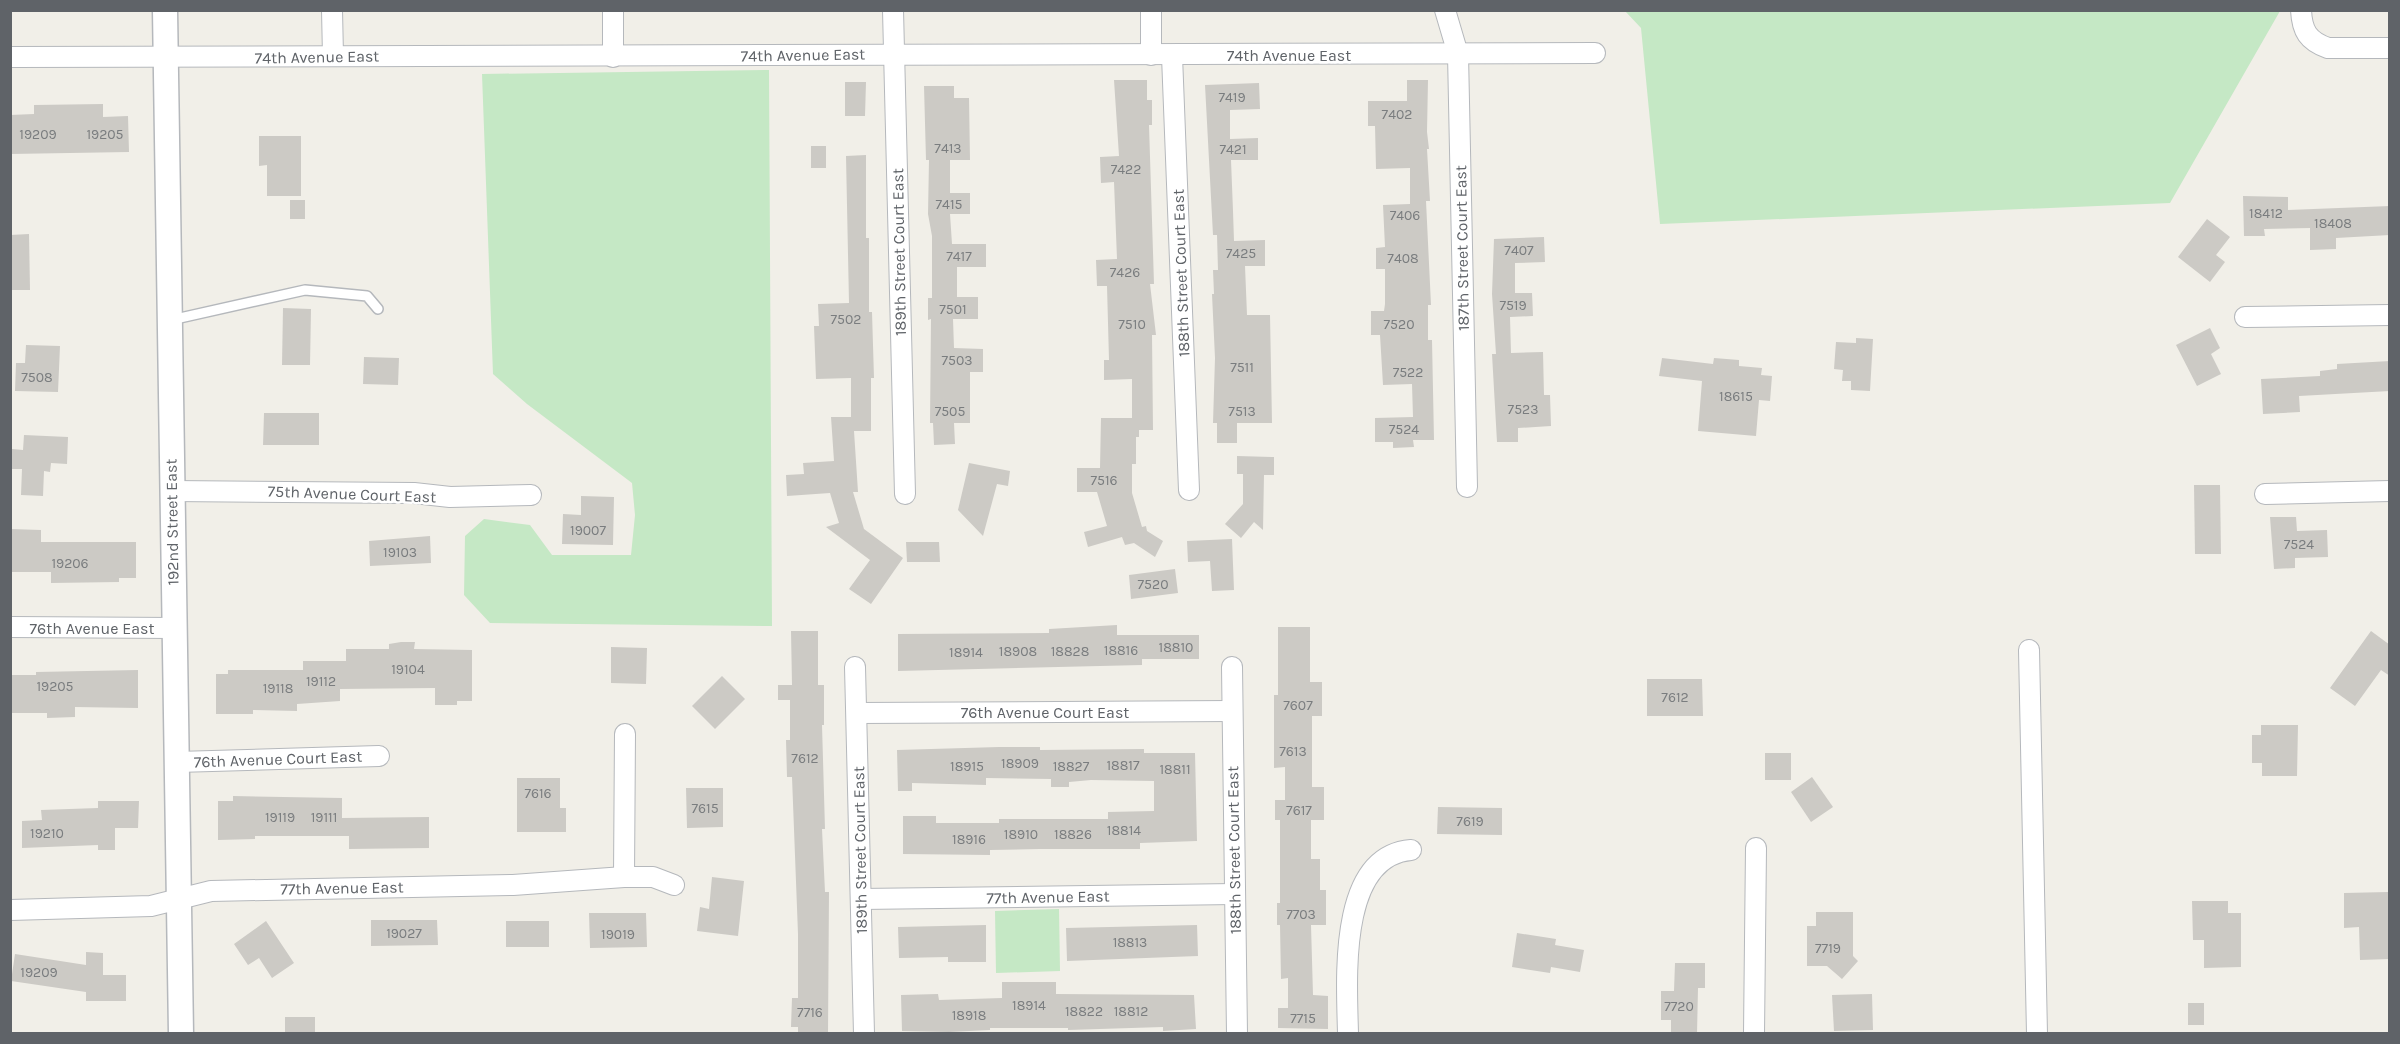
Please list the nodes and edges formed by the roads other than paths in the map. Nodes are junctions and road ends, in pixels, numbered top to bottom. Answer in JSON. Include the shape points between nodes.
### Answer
{"nodes":[{"id":1,"x":165,"y":10,"type":"edge"},
{"id":2,"x":332,"y":10,"type":"edge"},
{"id":3,"x":613,"y":10,"type":"edge"},
{"id":4,"x":894,"y":10,"type":"edge"},
{"id":5,"x":1151,"y":10,"type":"edge"},
{"id":6,"x":1445,"y":10,"type":"edge"},
{"id":7,"x":2301,"y":10,"type":"edge"},
{"id":8,"x":2390,"y":48,"type":"edge"},
{"id":9,"x":1595,"y":53,"type":"dead end"},
{"id":10,"x":894,"y":54,"type":"junction"},
{"id":11,"x":1458,"y":54,"type":"junction"},
{"id":12,"x":333,"y":56,"type":"junction"},
{"id":13,"x":1152,"y":56,"type":"junction"},
{"id":14,"x":1172,"y":56,"type":"junction"},
{"id":15,"x":10,"y":57,"type":"edge"},
{"id":16,"x":613,"y":57,"type":"junction"},
{"id":17,"x":165,"y":59,"type":"junction"},
{"id":18,"x":378,"y":309,"type":"dead end"},
{"id":19,"x":2390,"y":315,"type":"edge"},
{"id":20,"x":2245,"y":317,"type":"dead end"},
{"id":21,"x":168,"y":321,"type":"junction"},
{"id":22,"x":1467,"y":487,"type":"dead end"},
{"id":23,"x":1189,"y":490,"type":"dead end"},
{"id":24,"x":172,"y":491,"type":"junction"},
{"id":25,"x":2390,"y":491,"type":"edge"},
{"id":26,"x":905,"y":494,"type":"dead end"},
{"id":27,"x":2265,"y":494,"type":"dead end"},
{"id":28,"x":531,"y":495,"type":"dead end"},
{"id":29,"x":10,"y":627,"type":"edge"},
{"id":30,"x":174,"y":628,"type":"junction"},
{"id":31,"x":2029,"y":650,"type":"dead end"},
{"id":32,"x":855,"y":667,"type":"dead end"},
{"id":33,"x":1232,"y":667,"type":"dead end"},
{"id":34,"x":1232,"y":711,"type":"junction"},
{"id":35,"x":858,"y":713,"type":"junction"},
{"id":36,"x":625,"y":734,"type":"dead end"},
{"id":37,"x":379,"y":756,"type":"dead end"},
{"id":38,"x":177,"y":762,"type":"junction"},
{"id":39,"x":1756,"y":848,"type":"dead end"},
{"id":40,"x":1411,"y":850,"type":"dead end"},
{"id":41,"x":624,"y":877,"type":"junction"},
{"id":42,"x":674,"y":885,"type":"dead end"},
{"id":43,"x":1235,"y":894,"type":"junction"},
{"id":44,"x":861,"y":899,"type":"junction"},
{"id":45,"x":178,"y":901,"type":"junction"},
{"id":46,"x":10,"y":910,"type":"edge"},
{"id":47,"x":181,"y":1034,"type":"edge"},
{"id":48,"x":864,"y":1034,"type":"edge"},
{"id":49,"x":1237,"y":1034,"type":"edge"},
{"id":50,"x":1348,"y":1034,"type":"edge"},
{"id":51,"x":1754,"y":1034,"type":"edge"},
{"id":52,"x":2037,"y":1034,"type":"edge"}],
"edges":[{"from":1,"to":17,"type":"street","name":"192nd Street East"},
{"from":2,"to":12,"type":"street"},
{"from":3,"to":16,"type":"street"},
{"from":4,"to":10,"type":"street","name":"189th Street Court East"},
{"from":5,"to":13,"type":"street"},
{"from":6,"to":11,"type":"street","name":"187th Street Court East"},
{"from":7,"to":8,"type":"street","via":[[2303,29],[2309,39],[2328,48]]},
{"from":9,"to":11,"type":"street","name":"74th Avenue East"},
{"from":10,"to":13,"type":"street","name":"74th Avenue East"},
{"from":10,"to":16,"type":"street","name":"74th Avenue East"},
{"from":10,"to":26,"type":"street","name":"189th Street Court East"},
{"from":11,"to":14,"type":"street","name":"74th Avenue East"},
{"from":11,"to":22,"type":"street","name":"187th Street Court East"},
{"from":12,"to":16,"type":"street","name":"74th Avenue East"},
{"from":12,"to":17,"type":"street","name":"74th Avenue East"},
{"from":13,"to":14,"type":"street","name":"74th Avenue East"},
{"from":14,"to":23,"type":"street","name":"188th Street Court East"},
{"from":15,"to":17,"type":"street","name":"74th Avenue East"},
{"from":17,"to":21,"type":"street","name":"192nd Street East"},
{"from":18,"to":21,"type":"lane","via":[[367,296],[305,290]]},
{"from":19,"to":20,"type":"street"},
{"from":21,"to":24,"type":"street","name":"192nd Street East"},
{"from":24,"to":28,"type":"street","name":"75th Avenue Court East"},
{"from":24,"to":30,"type":"street","name":"192nd Street East"},
{"from":25,"to":27,"type":"street"},
{"from":29,"to":30,"type":"street","name":"76th Avenue East"},
{"from":30,"to":38,"type":"street","name":"192nd Street East"},
{"from":31,"to":52,"type":"street"},
{"from":32,"to":35,"type":"street","name":"189th Street Court East"},
{"from":33,"to":34,"type":"street","name":"188th Street Court East"},
{"from":34,"to":35,"type":"street","name":"76th Avenue Court East"},
{"from":34,"to":43,"type":"street","name":"188th Street Court East"},
{"from":35,"to":44,"type":"street","name":"189th Street Court East"},
{"from":36,"to":41,"type":"street"},
{"from":37,"to":38,"type":"street","name":"76th Avenue Court East"},
{"from":38,"to":45,"type":"street","name":"192nd Street East"},
{"from":39,"to":51,"type":"street"},
{"from":40,"to":50,"type":"street","via":[[1393,854],[1379,863],[1355,907],[1349,932]]},
{"from":41,"to":42,"type":"street","name":"77th Avenue East","via":[[653,877]]},
{"from":41,"to":45,"type":"street","name":"77th Avenue East","via":[[513,885],[211,891]]},
{"from":43,"to":44,"type":"street","name":"77th Avenue East"},
{"from":43,"to":49,"type":"street","name":"188th Street Court East"},
{"from":44,"to":48,"type":"street","name":"189th Street Court East"},
{"from":45,"to":46,"type":"street","name":"77th Avenue East","via":[[152,906]]},
{"from":45,"to":47,"type":"street","name":"192nd Street East"}]}
